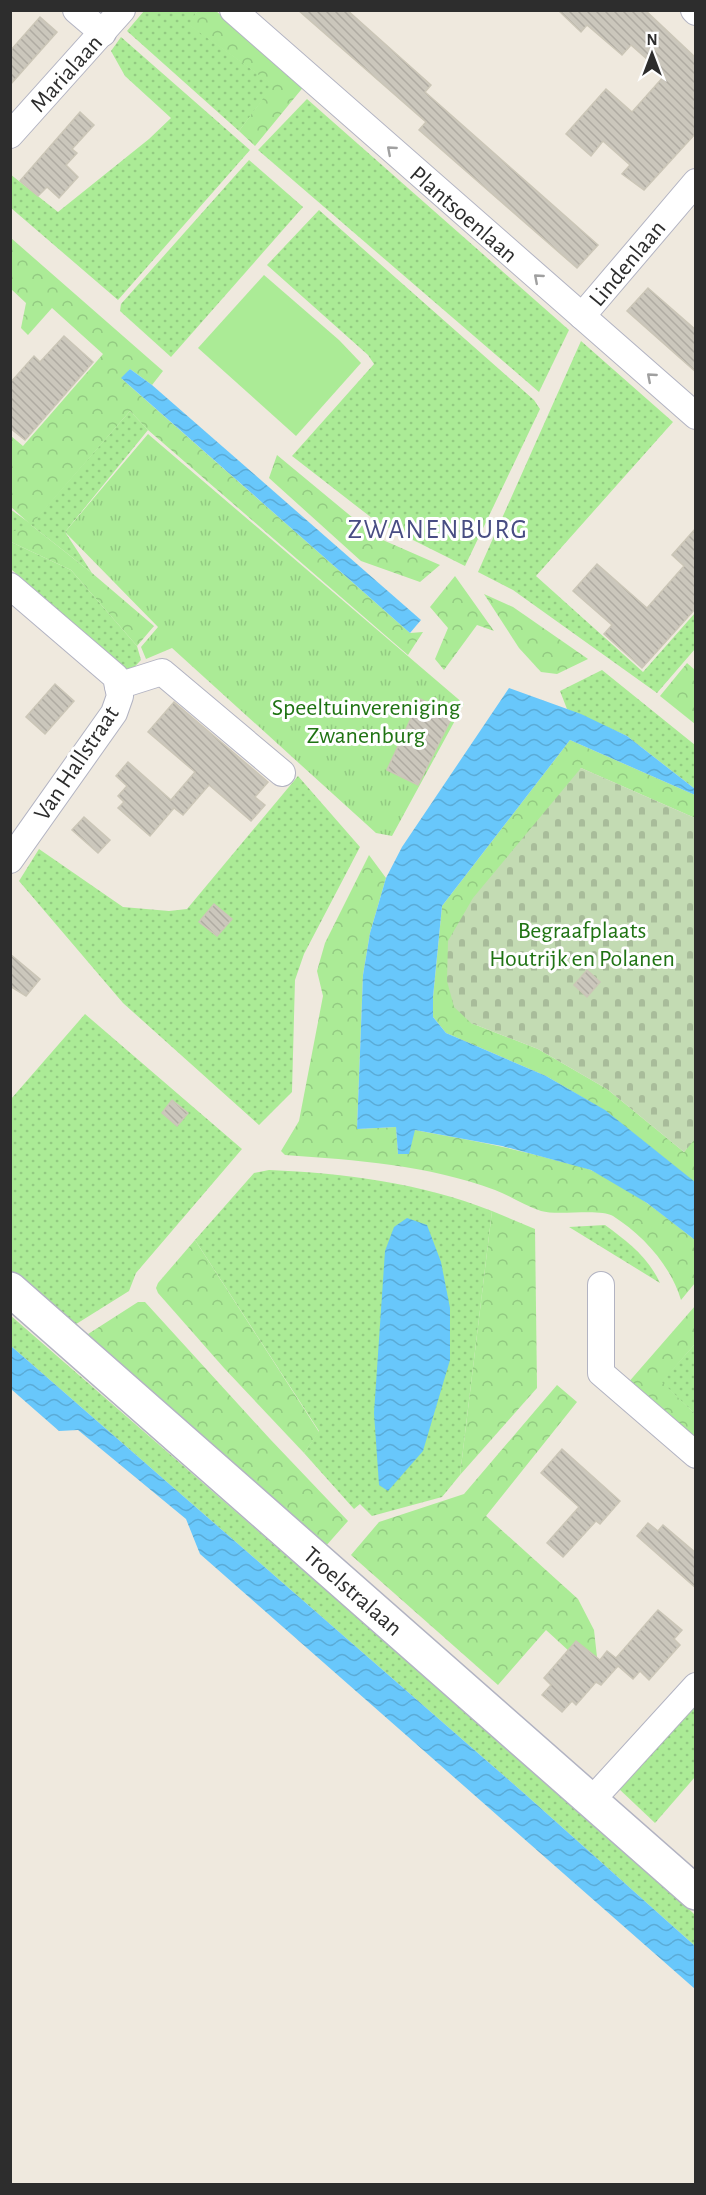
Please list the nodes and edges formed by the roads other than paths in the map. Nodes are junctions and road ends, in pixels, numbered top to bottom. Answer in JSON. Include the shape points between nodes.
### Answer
{"nodes":[{"id":1,"x":76,"y":10,"type":"edge"},
{"id":2,"x":122,"y":10,"type":"edge"},
{"id":3,"x":233,"y":10,"type":"edge"},
{"id":4,"x":103,"y":33,"type":"junction"},
{"id":5,"x":10,"y":135,"type":"edge"},
{"id":6,"x":696,"y":182,"type":"edge"},
{"id":7,"x":582,"y":316,"type":"junction"},
{"id":8,"x":696,"y":416,"type":"edge"},
{"id":9,"x":10,"y":586,"type":"edge"},
{"id":10,"x":119,"y":691,"type":"junction"},
{"id":11,"x":282,"y":773,"type":"dead end"},
{"id":12,"x":10,"y":860,"type":"edge"},
{"id":13,"x":601,"y":1285,"type":"dead end"},
{"id":14,"x":10,"y":1289,"type":"edge"},
{"id":15,"x":696,"y":1455,"type":"edge"},
{"id":16,"x":696,"y":1686,"type":"edge"},
{"id":17,"x":591,"y":1801,"type":"junction"},
{"id":18,"x":696,"y":1893,"type":"edge"}],
"edges":[{"from":1,"to":4,"type":"street"},
{"from":2,"to":4,"type":"street","name":"Marialaan"},
{"from":7,"to":3,"type":"street","name":"Plantsoenlaan","one_way":true},
{"from":4,"to":5,"type":"street","name":"Marialaan"},
{"from":6,"to":7,"type":"street","name":"Lindenlaan"},
{"from":8,"to":7,"type":"street","name":"Plantsoenlaan","one_way":true},
{"from":9,"to":10,"type":"street","via":[[116,676]]},
{"from":10,"to":11,"type":"street","via":[[162,672]]},
{"from":10,"to":12,"type":"street","name":"Van Hallstraat","via":[[114,713]]},
{"from":13,"to":15,"type":"street","via":[[601,1373]]},
{"from":14,"to":17,"type":"street","name":"Troelstralaan"},
{"from":16,"to":17,"type":"street"},
{"from":17,"to":18,"type":"street","name":"Troelstralaan"}]}
